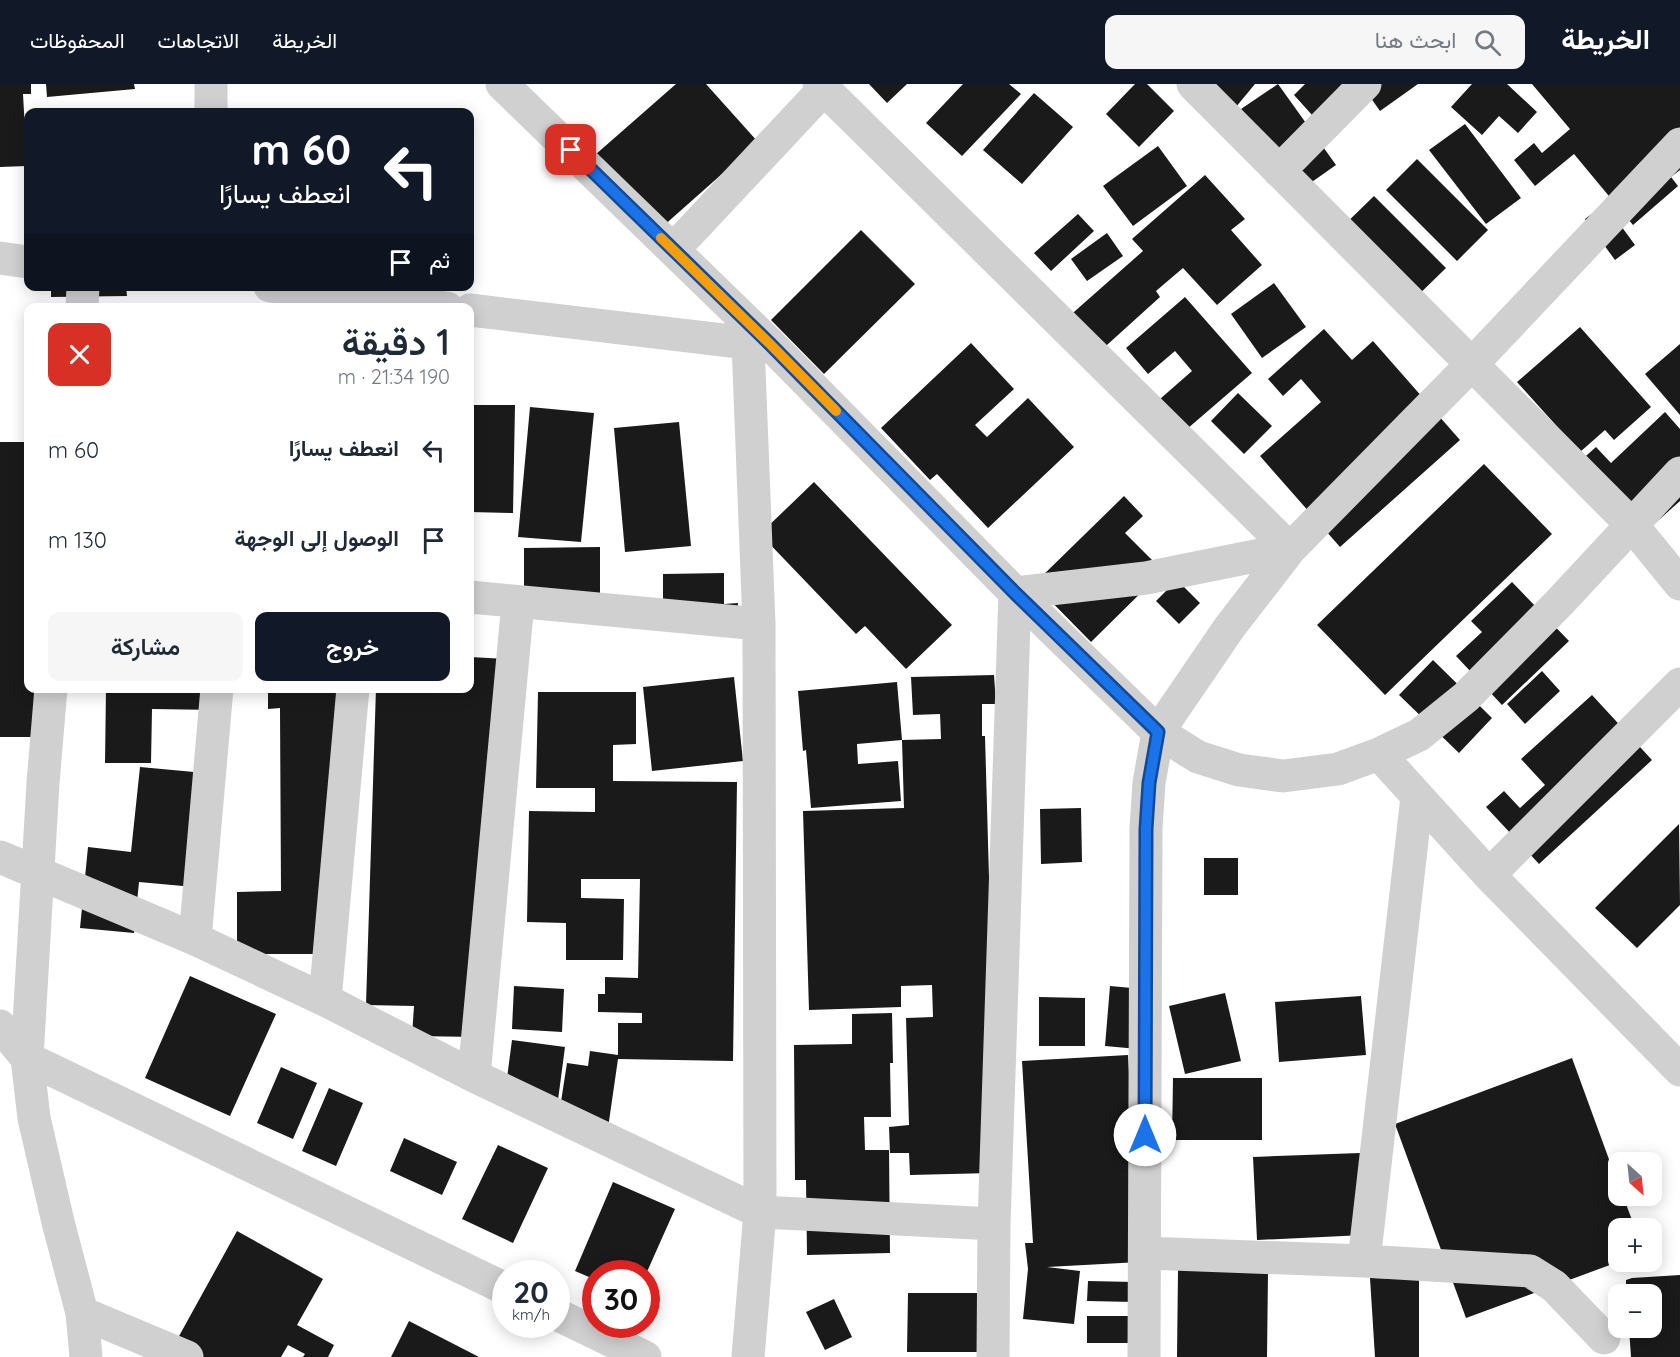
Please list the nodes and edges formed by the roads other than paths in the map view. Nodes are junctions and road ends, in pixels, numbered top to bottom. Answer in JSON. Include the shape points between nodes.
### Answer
{"nodes":[{"id":1,"x":211,"y":84,"type":"edge"},
{"id":2,"x":502,"y":84,"type":"edge"},
{"id":3,"x":1193,"y":84,"type":"edge"},
{"id":4,"x":1365,"y":84,"type":"edge"},
{"id":5,"x":822,"y":87,"type":"edge"},
{"id":6,"x":211,"y":108,"type":"edge"},
{"id":7,"x":1680,"y":144,"type":"edge"},
{"id":8,"x":1279,"y":171,"type":"junction"},
{"id":9,"x":673,"y":250,"type":"junction"},
{"id":10,"x":0,"y":258,"type":"edge"},
{"id":11,"x":24,"y":261,"type":"edge"},
{"id":12,"x":310,"y":291,"type":"edge"},
{"id":13,"x":407,"y":303,"type":"edge"},
{"id":14,"x":474,"y":310,"type":"edge"},
{"id":15,"x":759,"y":344,"type":"junction"},
{"id":16,"x":1473,"y":363,"type":"junction"},
{"id":17,"x":1680,"y":473,"type":"edge"},
{"id":18,"x":1632,"y":525,"type":"junction"},
{"id":19,"x":1290,"y":549,"type":"junction"},
{"id":20,"x":1680,"y":584,"type":"edge"},
{"id":21,"x":1015,"y":593,"type":"junction"},
{"id":22,"x":474,"y":597,"type":"edge"},
{"id":23,"x":518,"y":602,"type":"junction"},
{"id":24,"x":759,"y":624,"type":"junction"},
{"id":25,"x":1680,"y":684,"type":"edge"},
{"id":26,"x":51,"y":693,"type":"edge"},
{"id":27,"x":217,"y":693,"type":"edge"},
{"id":28,"x":353,"y":693,"type":"edge"},
{"id":29,"x":1158,"y":732,"type":"junction"},
{"id":30,"x":1379,"y":754,"type":"junction"},
{"id":31,"x":1417,"y":797,"type":"junction"},
{"id":32,"x":0,"y":857,"type":"edge"},
{"id":33,"x":38,"y":873,"type":"junction"},
{"id":34,"x":1489,"y":875,"type":"junction"},
{"id":35,"x":195,"y":939,"type":"junction"},
{"id":36,"x":325,"y":1000,"type":"junction"},
{"id":37,"x":0,"y":1026,"type":"edge"},
{"id":38,"x":27,"y":1058,"type":"junction"},
{"id":39,"x":1680,"y":1070,"type":"edge"},
{"id":40,"x":474,"y":1076,"type":"junction"},
{"id":41,"x":760,"y":1212,"type":"junction"},
{"id":42,"x":994,"y":1224,"type":"junction"},
{"id":43,"x":1145,"y":1253,"type":"junction"},
{"id":44,"x":1364,"y":1261,"type":"junction"},
{"id":45,"x":492,"y":1282,"type":"edge"},
{"id":46,"x":82,"y":1313,"type":"junction"},
{"id":47,"x":570,"y":1321,"type":"edge"},
{"id":48,"x":1603,"y":1351,"type":"edge"},
{"id":49,"x":86,"y":1357,"type":"edge"},
{"id":50,"x":188,"y":1357,"type":"edge"},
{"id":51,"x":645,"y":1357,"type":"edge"},
{"id":52,"x":748,"y":1357,"type":"edge"},
{"id":53,"x":993,"y":1357,"type":"edge"},
{"id":54,"x":1144,"y":1357,"type":"edge"}],
"edges":[{"from":1,"to":6,"type":"street"},
{"from":2,"to":9,"type":"street"},
{"from":3,"to":8,"type":"street"},
{"from":4,"to":8,"type":"street"},
{"from":5,"to":9,"type":"street"},
{"from":5,"to":19,"type":"street"},
{"from":7,"to":16,"type":"street"},
{"from":8,"to":16,"type":"street"},
{"from":9,"to":15,"type":"street"},
{"from":10,"to":11,"type":"street"},
{"from":12,"to":13,"type":"street"},
{"from":14,"to":15,"type":"street"},
{"from":15,"to":21,"type":"street"},
{"from":15,"to":24,"type":"street"},
{"from":16,"to":18,"type":"street"},
{"from":16,"to":19,"type":"street"},
{"from":17,"to":18,"type":"street"},
{"from":18,"to":20,"type":"street"},
{"from":18,"to":30,"type":"street","via":[[1466,697],[1419,735]]},
{"from":19,"to":21,"type":"street","via":[[1146,578]]},
{"from":19,"to":29,"type":"street","via":[[1228,628]]},
{"from":21,"to":29,"type":"street"},
{"from":21,"to":42,"type":"street"},
{"from":22,"to":23,"type":"street"},
{"from":23,"to":24,"type":"street"},
{"from":23,"to":40,"type":"street"},
{"from":24,"to":41,"type":"street"},
{"from":25,"to":34,"type":"street"},
{"from":26,"to":33,"type":"street"},
{"from":27,"to":35,"type":"street"},
{"from":28,"to":36,"type":"street"},
{"from":29,"to":30,"type":"street","via":[[1198,757],[1239,770],[1283,776],[1338,769]]},
{"from":29,"to":43,"type":"street","via":[[1146,829]]},
{"from":30,"to":31,"type":"street"},
{"from":31,"to":34,"type":"street"},
{"from":31,"to":44,"type":"street"},
{"from":32,"to":33,"type":"street"},
{"from":33,"to":35,"type":"street"},
{"from":33,"to":38,"type":"street"},
{"from":34,"to":39,"type":"street"},
{"from":35,"to":36,"type":"street"},
{"from":36,"to":40,"type":"street"},
{"from":37,"to":38,"type":"street"},
{"from":38,"to":45,"type":"street"},
{"from":38,"to":46,"type":"street","via":[[34,1118]]},
{"from":40,"to":41,"type":"street"},
{"from":41,"to":42,"type":"street"},
{"from":41,"to":52,"type":"street"},
{"from":42,"to":53,"type":"street"},
{"from":43,"to":44,"type":"street"},
{"from":43,"to":54,"type":"street"},
{"from":44,"to":48,"type":"street","via":[[1530,1271],[1554,1286]]},
{"from":46,"to":49,"type":"street"},
{"from":46,"to":50,"type":"street"},
{"from":47,"to":51,"type":"street"}]}
